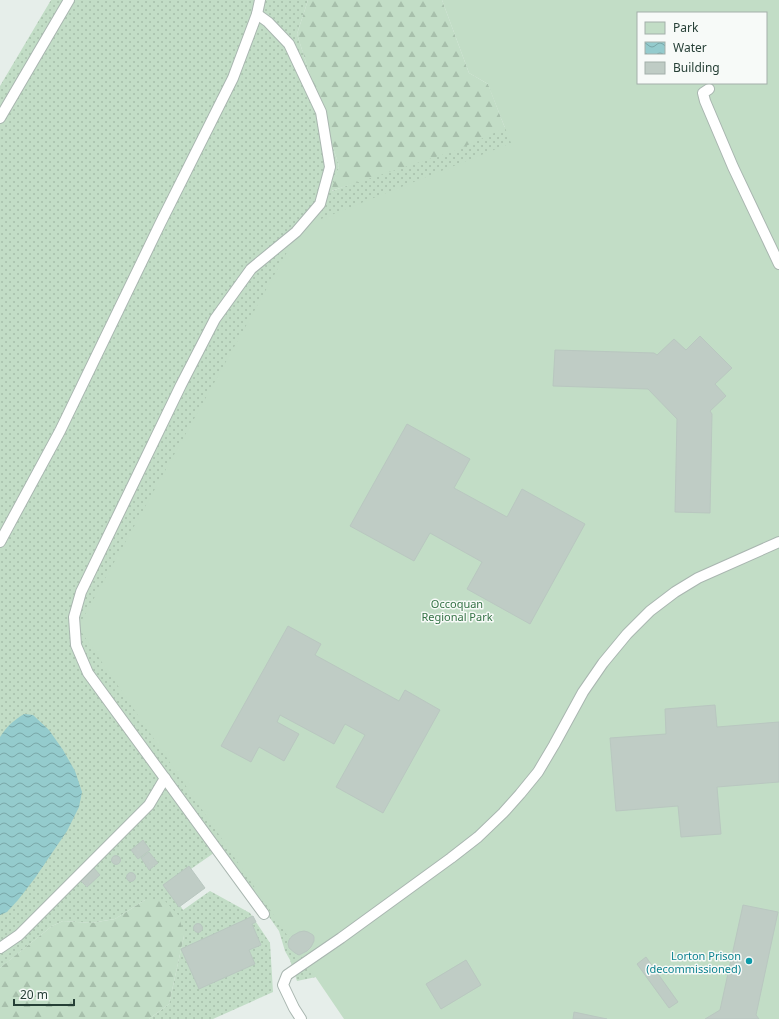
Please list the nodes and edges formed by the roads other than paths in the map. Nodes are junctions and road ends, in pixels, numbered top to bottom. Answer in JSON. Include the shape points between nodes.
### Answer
{"nodes":[{"id":1,"x":68,"y":0,"type":"edge"},
{"id":2,"x":260,"y":0,"type":"edge"},
{"id":3,"x":257,"y":14,"type":"junction"},
{"id":4,"x":709,"y":88,"type":"dead end"},
{"id":5,"x":0,"y":118,"type":"edge"},
{"id":6,"x":779,"y":264,"type":"edge"},
{"id":7,"x":0,"y":542,"type":"edge"},
{"id":8,"x":778,"y":546,"type":"edge"},
{"id":9,"x":165,"y":778,"type":"junction"},
{"id":10,"x":264,"y":914,"type":"dead end"},
{"id":11,"x":0,"y":948,"type":"edge"},
{"id":12,"x":301,"y":1019,"type":"edge"}],
"edges":[{"from":1,"to":5,"type":"lane"},
{"from":2,"to":3,"type":"lane"},
{"from":3,"to":7,"type":"lane","via":[[233,78],[60,431]]},
{"from":3,"to":9,"type":"lane","via":[[289,44],[321,112],[330,167],[320,204],[296,232],[251,269],[215,319],[81,592],[74,617],[76,645],[88,673]]},
{"from":4,"to":6,"type":"lane","via":[[704,93],[705,101]]},
{"from":8,"to":12,"type":"lane","via":[[698,578],[674,592],[650,611],[603,663],[583,692],[538,772],[503,813],[451,858],[287,975],[283,985]]},
{"from":9,"to":10,"type":"lane"},
{"from":9,"to":11,"type":"lane","via":[[149,805],[19,935]]}]}
